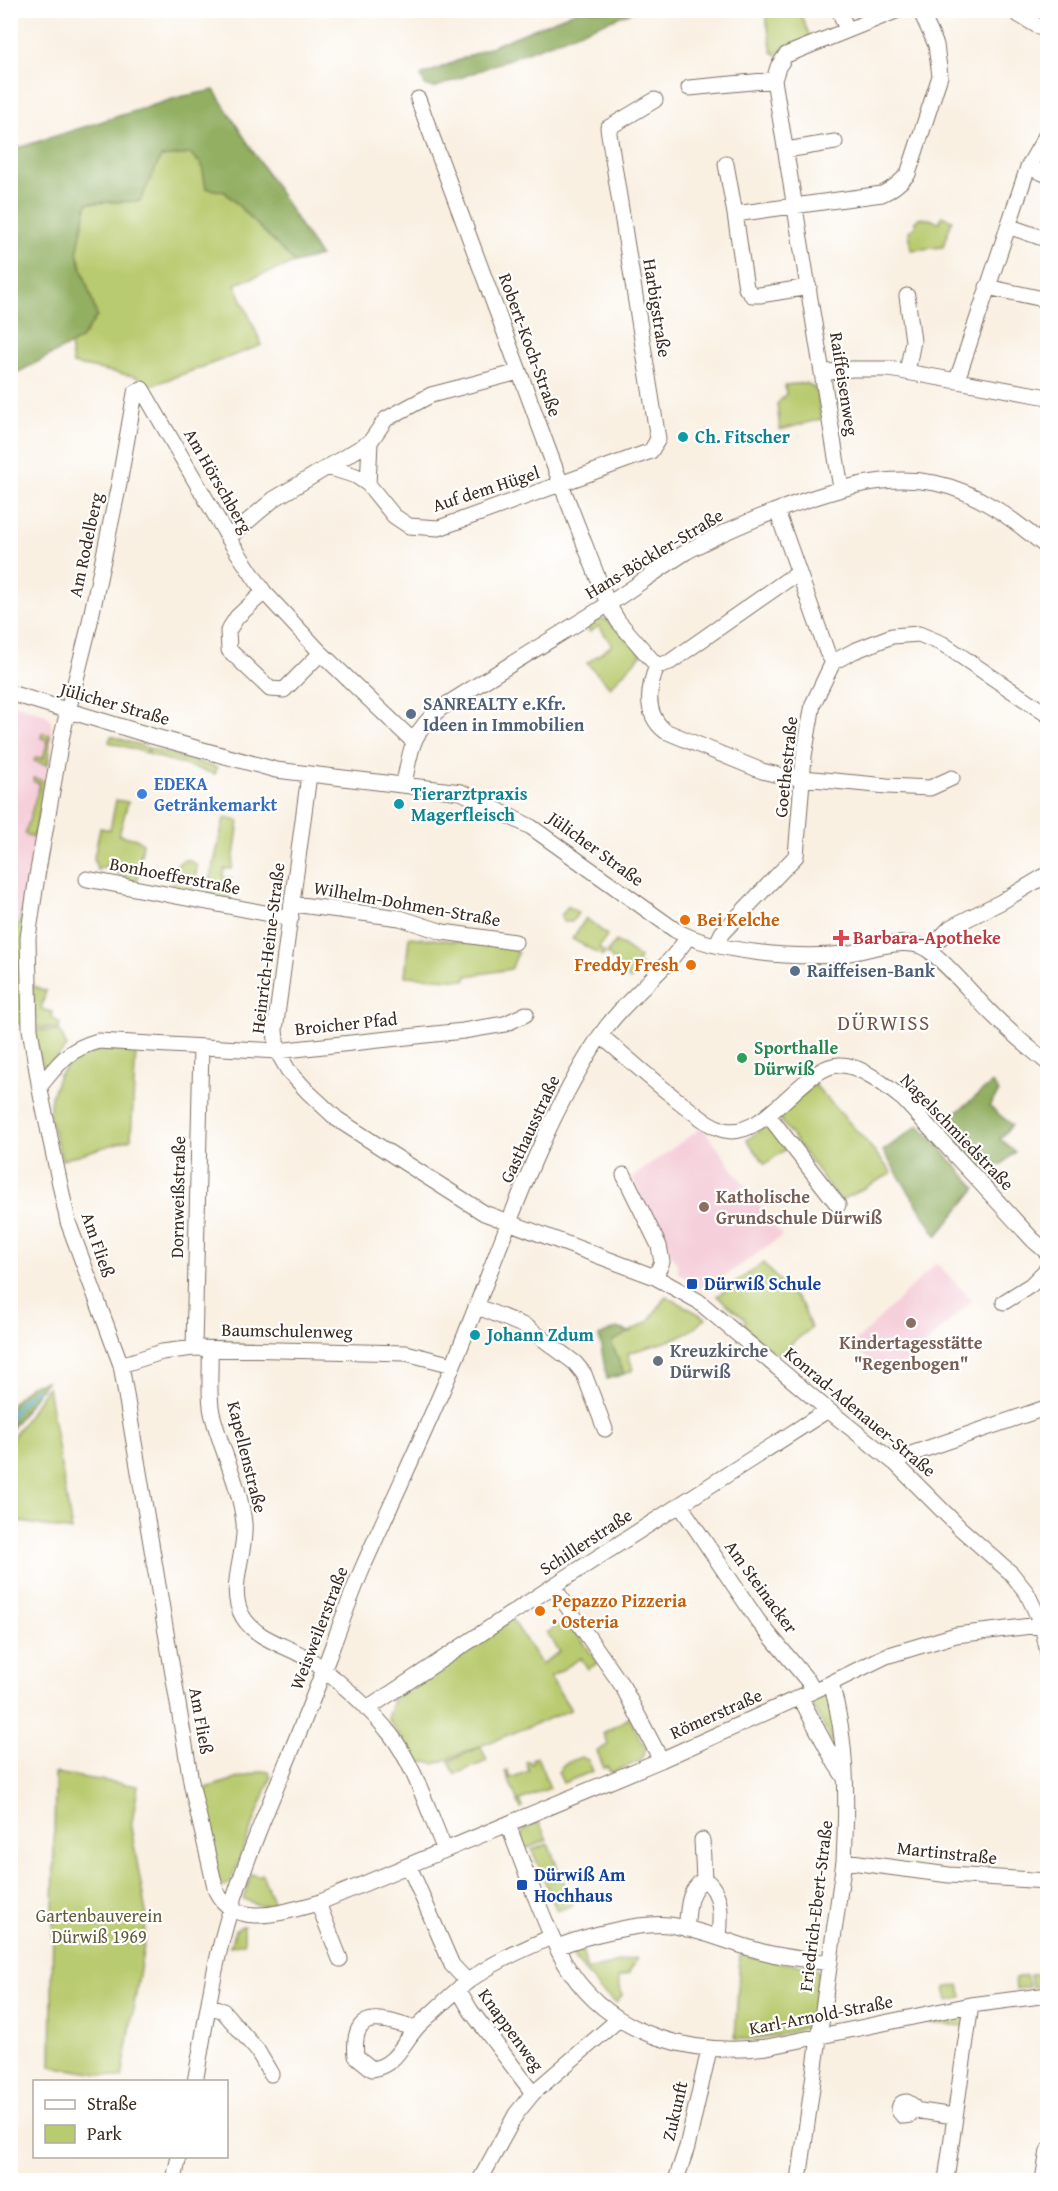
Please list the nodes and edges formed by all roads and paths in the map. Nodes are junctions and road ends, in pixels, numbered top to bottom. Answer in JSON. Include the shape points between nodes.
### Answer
{"nodes":[{"id":1,"x":839,"y":10,"type":"edge"},
{"id":2,"x":898,"y":10,"type":"edge"},
{"id":3,"x":920,"y":10,"type":"edge"},
{"id":4,"x":1017,"y":10,"type":"edge"},
{"id":5,"x":847,"y":30,"type":"junction"},
{"id":6,"x":1047,"y":32,"type":"edge"},
{"id":7,"x":774,"y":80,"type":"junction"},
{"id":8,"x":689,"y":88,"type":"dead end"},
{"id":9,"x":418,"y":99,"type":"dead end"},
{"id":10,"x":655,"y":100,"type":"dead end"},
{"id":11,"x":1047,"y":132,"type":"edge"},
{"id":12,"x":835,"y":142,"type":"dead end"},
{"id":13,"x":786,"y":150,"type":"junction"},
{"id":14,"x":726,"y":164,"type":"dead end"},
{"id":15,"x":1028,"y":167,"type":"junction"},
{"id":16,"x":1047,"y":175,"type":"edge"},
{"id":17,"x":796,"y":205,"type":"junction"},
{"id":18,"x":735,"y":214,"type":"junction"},
{"id":19,"x":1008,"y":226,"type":"junction"},
{"id":20,"x":1047,"y":240,"type":"edge"},
{"id":21,"x":809,"y":287,"type":"junction"},
{"id":22,"x":987,"y":287,"type":"junction"},
{"id":23,"x":907,"y":296,"type":"dead end"},
{"id":24,"x":1047,"y":300,"type":"edge"},
{"id":25,"x":519,"y":372,"type":"junction"},
{"id":26,"x":907,"y":372,"type":"junction"},
{"id":27,"x":822,"y":373,"type":"junction"},
{"id":28,"x":957,"y":380,"type":"junction"},
{"id":29,"x":142,"y":389,"type":"joint"},
{"id":30,"x":1047,"y":397,"type":"edge"},
{"id":31,"x":370,"y":441,"type":"junction"},
{"id":32,"x":328,"y":467,"type":"junction"},
{"id":33,"x":368,"y":484,"type":"junction"},
{"id":34,"x":561,"y":484,"type":"junction"},
{"id":35,"x":841,"y":488,"type":"junction"},
{"id":36,"x":777,"y":510,"type":"junction"},
{"id":37,"x":228,"y":538,"type":"junction"},
{"id":38,"x":1047,"y":548,"type":"edge"},
{"id":39,"x":798,"y":574,"type":"junction"},
{"id":40,"x":264,"y":592,"type":"junction"},
{"id":41,"x":608,"y":604,"type":"junction"},
{"id":42,"x":321,"y":653,"type":"junction"},
{"id":43,"x":833,"y":662,"type":"junction"},
{"id":44,"x":657,"y":666,"type":"junction"},
{"id":45,"x":10,"y":693,"type":"edge"},
{"id":46,"x":68,"y":711,"type":"junction"},
{"id":47,"x":1047,"y":715,"type":"edge"},
{"id":48,"x":413,"y":741,"type":"junction"},
{"id":49,"x":309,"y":775,"type":"junction"},
{"id":50,"x":802,"y":778,"type":"junction"},
{"id":51,"x":952,"y":778,"type":"dead end"},
{"id":52,"x":404,"y":784,"type":"junction"},
{"id":53,"x":1047,"y":874,"type":"edge"},
{"id":54,"x":87,"y":879,"type":"dead end"},
{"id":55,"x":292,"y":911,"type":"junction"},
{"id":56,"x":688,"y":937,"type":"junction"},
{"id":57,"x":514,"y":942,"type":"dead end"},
{"id":58,"x":716,"y":945,"type":"junction"},
{"id":59,"x":929,"y":950,"type":"junction"},
{"id":60,"x":526,"y":1014,"type":"dead end"},
{"id":61,"x":601,"y":1036,"type":"junction"},
{"id":62,"x":201,"y":1047,"type":"junction"},
{"id":63,"x":277,"y":1051,"type":"junction"},
{"id":64,"x":1047,"y":1063,"type":"edge"},
{"id":65,"x":40,"y":1086,"type":"junction"},
{"id":66,"x":768,"y":1115,"type":"junction"},
{"id":67,"x":624,"y":1175,"type":"dead end"},
{"id":68,"x":838,"y":1205,"type":"dead end"},
{"id":69,"x":509,"y":1222,"type":"junction"},
{"id":70,"x":1047,"y":1253,"type":"edge"},
{"id":71,"x":1047,"y":1268,"type":"edge"},
{"id":72,"x":655,"y":1277,"type":"junction"},
{"id":73,"x":1004,"y":1302,"type":"dead end"},
{"id":74,"x":476,"y":1306,"type":"junction"},
{"id":75,"x":194,"y":1348,"type":"junction"},
{"id":76,"x":210,"y":1350,"type":"junction"},
{"id":77,"x":121,"y":1365,"type":"junction"},
{"id":78,"x":453,"y":1365,"type":"junction"},
{"id":79,"x":1047,"y":1407,"type":"edge"},
{"id":80,"x":828,"y":1410,"type":"junction"},
{"id":81,"x":605,"y":1428,"type":"dead end"},
{"id":82,"x":895,"y":1462,"type":"junction"},
{"id":83,"x":680,"y":1505,"type":"junction"},
{"id":84,"x":554,"y":1586,"type":"junction"},
{"id":85,"x":1045,"y":1624,"type":"edge"},
{"id":86,"x":1047,"y":1653,"type":"edge"},
{"id":87,"x":325,"y":1671,"type":"junction"},
{"id":88,"x":831,"y":1683,"type":"junction"},
{"id":89,"x":806,"y":1694,"type":"junction"},
{"id":90,"x":367,"y":1709,"type":"junction"},
{"id":91,"x":661,"y":1760,"type":"junction"},
{"id":92,"x":845,"y":1778,"type":"junction"},
{"id":93,"x":508,"y":1824,"type":"junction"},
{"id":94,"x":702,"y":1840,"type":"dead end"},
{"id":95,"x":445,"y":1850,"type":"junction"},
{"id":96,"x":844,"y":1861,"type":"junction"},
{"id":97,"x":409,"y":1866,"type":"junction"},
{"id":98,"x":704,"y":1879,"type":"junction"},
{"id":99,"x":1047,"y":1881,"type":"edge"},
{"id":100,"x":318,"y":1903,"type":"junction"},
{"id":101,"x":230,"y":1909,"type":"junction"},
{"id":102,"x":686,"y":1929,"type":"junction"},
{"id":103,"x":719,"y":1937,"type":"junction"},
{"id":104,"x":554,"y":1942,"type":"junction"},
{"id":105,"x":340,"y":1959,"type":"dead end"},
{"id":106,"x":830,"y":1963,"type":"junction"},
{"id":107,"x":463,"y":1985,"type":"junction"},
{"id":108,"x":1047,"y":1995,"type":"edge"},
{"id":109,"x":971,"y":2005,"type":"junction"},
{"id":110,"x":209,"y":2006,"type":"junction"},
{"id":111,"x":619,"y":2019,"type":"junction"},
{"id":112,"x":415,"y":2029,"type":"dead end"},
{"id":113,"x":820,"y":2035,"type":"junction"},
{"id":114,"x":709,"y":2050,"type":"junction"},
{"id":115,"x":272,"y":2074,"type":"dead end"},
{"id":116,"x":195,"y":2080,"type":"edge"},
{"id":117,"x":533,"y":2093,"type":"junction"},
{"id":118,"x":914,"y":2110,"type":"dead end"},
{"id":119,"x":954,"y":2116,"type":"junction"},
{"id":120,"x":1047,"y":2151,"type":"edge"},
{"id":121,"x":180,"y":2158,"type":"edge"},
{"id":122,"x":178,"y":2180,"type":"edge"},
{"id":123,"x":480,"y":2181,"type":"edge"},
{"id":124,"x":676,"y":2181,"type":"edge"},
{"id":125,"x":799,"y":2181,"type":"edge"},
{"id":126,"x":946,"y":2181,"type":"edge"},
{"id":127,"x":1043,"y":2181,"type":"edge"}],
"edges":[{"from":1,"to":5,"type":"street"},
{"from":2,"to":5,"type":"street"},
{"from":3,"to":17,"type":"street","via":[[936,45],[940,76],[908,174],[882,194]]},
{"from":4,"to":6,"type":"street"},
{"from":5,"to":7,"type":"street","via":[[786,55]]},
{"from":7,"to":8,"type":"street"},
{"from":7,"to":13,"type":"street","name":"Raiffeisenweg"},
{"from":9,"to":25,"type":"street","name":"Robert-Koch-Straße"},
{"from":10,"to":34,"type":"street","name":"Harbigstraße","via":[[608,129],[658,439],[651,452]]},
{"from":11,"to":15,"type":"street"},
{"from":12,"to":13,"type":"street"},
{"from":13,"to":17,"type":"street","name":"Raiffeisenweg"},
{"from":14,"to":18,"type":"street"},
{"from":15,"to":16,"type":"street"},
{"from":15,"to":19,"type":"street"},
{"from":17,"to":18,"type":"street"},
{"from":17,"to":21,"type":"street","name":"Raiffeisenweg"},
{"from":18,"to":21,"type":"street","via":[[746,288],[752,295]]},
{"from":19,"to":20,"type":"street"},
{"from":19,"to":22,"type":"street"},
{"from":21,"to":27,"type":"street","name":"Raiffeisenweg"},
{"from":22,"to":24,"type":"street"},
{"from":22,"to":28,"type":"street"},
{"from":23,"to":26,"type":"street","via":[[913,341]]},
{"from":25,"to":31,"type":"street","via":[[431,395],[386,419]]},
{"from":25,"to":34,"type":"street","name":"Robert-Koch-Straße"},
{"from":26,"to":27,"type":"street","via":[[878,368]]},
{"from":26,"to":28,"type":"street"},
{"from":27,"to":35,"type":"street","name":"Raiffeisenweg"},
{"from":28,"to":30,"type":"street"},
{"from":29,"to":37,"type":"street","name":"Am Hörschberg"},
{"from":29,"to":46,"type":"street","name":"Am Rodelberg","via":[[135,393],[119,484]]},
{"from":31,"to":32,"type":"street"},
{"from":31,"to":33,"type":"street"},
{"from":32,"to":33,"type":"street","name":"Auf dem Hügel"},
{"from":32,"to":37,"type":"street","via":[[274,499]]},
{"from":33,"to":34,"type":"street","name":"Auf dem Hügel","via":[[394,516],[409,526],[439,528]]},
{"from":34,"to":41,"type":"street","name":"Robert-Koch-Straße"},
{"from":35,"to":36,"type":"street","name":"Hans-Böckler-Straße"},
{"from":35,"to":38,"type":"street","name":"Hans-Böckler-Straße","via":[[889,480],[937,483],[989,504]]},
{"from":36,"to":39,"type":"street"},
{"from":36,"to":41,"type":"street","name":"Hans-Böckler-Straße","via":[[687,552]]},
{"from":37,"to":40,"type":"street","name":"Am Hörschberg"},
{"from":39,"to":43,"type":"street"},
{"from":39,"to":44,"type":"street","via":[[670,662]]},
{"from":40,"to":42,"type":"street","name":"Am Hörschberg"},
{"from":40,"to":42,"type":"street","via":[[237,616],[228,630],[229,650],[276,691],[284,690]]},
{"from":41,"to":44,"type":"street"},
{"from":41,"to":48,"type":"street","name":"Hans-Böckler-Straße","via":[[441,708]]},
{"from":42,"to":48,"type":"street","name":"Am Hörschberg"},
{"from":43,"to":47,"type":"street","via":[[892,636],[919,634],[943,644]]},
{"from":43,"to":50,"type":"street","name":"Goethestraße","via":[[813,704]]},
{"from":44,"to":50,"type":"street","via":[[650,704],[655,723],[665,731],[762,771]]},
{"from":45,"to":46,"type":"street","name":"Jülicher Straße"},
{"from":46,"to":49,"type":"street","name":"Jülicher Straße","via":[[254,765]]},
{"from":46,"to":65,"type":"street","name":"Am Fließ","via":[[28,932],[30,1029]]},
{"from":48,"to":52,"type":"street","name":"Hans-Böckler-Straße"},
{"from":49,"to":52,"type":"street","name":"Jülicher Straße"},
{"from":49,"to":55,"type":"street","name":"Heinrich-Heine-Straße"},
{"from":50,"to":51,"type":"street","via":[[930,788]]},
{"from":50,"to":58,"type":"street","name":"Goethestraße","via":[[796,856],[722,933]]},
{"from":52,"to":56,"type":"street","name":"Jülicher Straße","via":[[461,792],[521,821]]},
{"from":53,"to":59,"type":"street","via":[[951,927]]},
{"from":54,"to":55,"type":"street","name":"Bonhoefferstraße"},
{"from":55,"to":57,"type":"street","name":"Wilhelm-Dohmen-Straße","via":[[400,918],[443,932]]},
{"from":55,"to":63,"type":"street","name":"Heinrich-Heine-Straße","via":[[275,1030]]},
{"from":56,"to":58,"type":"street","name":"Jülicher Straße"},
{"from":56,"to":61,"type":"street","name":"Gasthausstraße"},
{"from":58,"to":59,"type":"street","name":"Jülicher Straße","via":[[808,957],[897,945],[918,945]]},
{"from":59,"to":64,"type":"street"},
{"from":60,"to":63,"type":"street","name":"Broicher Pfad","via":[[505,1024],[463,1031]]},
{"from":61,"to":66,"type":"street","name":"Nagelschmiedstraße","via":[[712,1125],[739,1129]]},
{"from":61,"to":69,"type":"street","name":"Gasthausstraße","via":[[548,1132]]},
{"from":62,"to":63,"type":"street","name":"Broicher Pfad"},
{"from":62,"to":65,"type":"street","name":"Broicher Pfad","via":[[98,1041],[68,1054]]},
{"from":62,"to":75,"type":"street","name":"Dornweißstraße"},
{"from":63,"to":69,"type":"street","name":"Heinrich-Heine-Straße","via":[[288,1070],[338,1119],[484,1213]]},
{"from":65,"to":77,"type":"street","name":"Am Fließ","via":[[68,1222]]},
{"from":66,"to":68,"type":"street"},
{"from":66,"to":70,"type":"street","name":"Nagelschmiedstraße","via":[[824,1070],[838,1065],[855,1068],[904,1100]]},
{"from":67,"to":72,"type":"street","via":[[659,1246],[662,1262]]},
{"from":69,"to":72,"type":"street","name":"Konrad-Adenauer-Straße"},
{"from":69,"to":74,"type":"street","name":"Gasthausstraße"},
{"from":71,"to":73,"type":"street","via":[[1031,1285]]},
{"from":72,"to":80,"type":"street","name":"Konrad-Adenauer-Straße","via":[[698,1301]]},
{"from":74,"to":78,"type":"street","name":"Gasthausstraße"},
{"from":74,"to":81,"type":"street","via":[[527,1327],[575,1363],[584,1374]]},
{"from":75,"to":76,"type":"street","name":"Baumschulenweg"},
{"from":75,"to":77,"type":"street","name":"Baumschulenweg","via":[[162,1352]]},
{"from":76,"to":78,"type":"street","name":"Baumschulenweg","via":[[406,1353]]},
{"from":76,"to":87,"type":"street","name":"Kapellenstraße","via":[[212,1412],[244,1525],[236,1597],[241,1614],[254,1630]]},
{"from":77,"to":101,"type":"street","name":"Am Fließ","via":[[192,1786],[216,1891]]},
{"from":78,"to":87,"type":"street","name":"Weisweilerstraße","via":[[362,1570]]},
{"from":79,"to":82,"type":"street","via":[[905,1455]]},
{"from":80,"to":82,"type":"street","name":"Konrad-Adenauer-Straße"},
{"from":80,"to":83,"type":"street","name":"Schillerstraße"},
{"from":82,"to":85,"type":"street","name":"Konrad-Adenauer-Straße","via":[[1011,1573]]},
{"from":83,"to":84,"type":"street","name":"Schillerstraße"},
{"from":83,"to":89,"type":"street","name":"Am Steinacker","via":[[758,1621],[808,1681]]},
{"from":84,"to":90,"type":"street","name":"Schillerstraße"},
{"from":84,"to":91,"type":"street","via":[[623,1687]]},
{"from":85,"to":86,"type":"street","name":"Konrad-Adenauer-Straße"},
{"from":85,"to":88,"type":"street","name":"Römerstraße","via":[[956,1635],[917,1645]]},
{"from":87,"to":90,"type":"street","name":"Kapellenstraße"},
{"from":87,"to":101,"type":"street","name":"Weisweilerstraße"},
{"from":88,"to":89,"type":"street","name":"Römerstraße"},
{"from":88,"to":92,"type":"street","name":"Friedrich-Ebert-Straße","via":[[846,1763]]},
{"from":89,"to":91,"type":"street","name":"Römerstraße"},
{"from":89,"to":92,"type":"street","name":"Friedrich-Ebert-Straße"},
{"from":90,"to":95,"type":"street","name":"Kapellenstraße","via":[[391,1736],[410,1769]]},
{"from":91,"to":93,"type":"street","name":"Römerstraße"},
{"from":92,"to":96,"type":"street","name":"Friedrich-Ebert-Straße"},
{"from":93,"to":95,"type":"street","name":"Römerstraße"},
{"from":93,"to":104,"type":"street","name":"Karl-Arnold-Straße"},
{"from":94,"to":98,"type":"street"},
{"from":95,"to":97,"type":"street","name":"Römerstraße"},
{"from":96,"to":99,"type":"street","name":"Martinstraße","via":[[949,1875]]},
{"from":96,"to":106,"type":"street","name":"Friedrich-Ebert-Straße"},
{"from":97,"to":100,"type":"street","name":"Römerstraße"},
{"from":97,"to":107,"type":"street"},
{"from":98,"to":102,"type":"street","via":[[690,1895]]},
{"from":98,"to":103,"type":"street","via":[[717,1894]]},
{"from":100,"to":101,"type":"street","name":"Römerstraße","via":[[249,1916]]},
{"from":100,"to":105,"type":"street"},
{"from":101,"to":110,"type":"street","name":"Weisweilerstraße"},
{"from":102,"to":103,"type":"street","name":"Knappenweg"},
{"from":102,"to":104,"type":"street","name":"Knappenweg","via":[[668,1925],[637,1927]]},
{"from":103,"to":106,"type":"street","name":"Knappenweg","via":[[755,1950]]},
{"from":104,"to":107,"type":"street","name":"Knappenweg","via":[[505,1958]]},
{"from":104,"to":111,"type":"street","name":"Karl-Arnold-Straße","via":[[570,1971]]},
{"from":106,"to":113,"type":"street","name":"Friedrich-Ebert-Straße"},
{"from":107,"to":112,"type":"street","name":"Knappenweg"},
{"from":107,"to":117,"type":"street","name":"Knappenweg","via":[[471,2011]]},
{"from":108,"to":109,"type":"street","name":"Karl-Arnold-Straße"},
{"from":109,"to":113,"type":"street","name":"Karl-Arnold-Straße"},
{"from":109,"to":119,"type":"street"},
{"from":110,"to":115,"type":"street","via":[[223,2011]]},
{"from":110,"to":116,"type":"street","name":"Weisweilerstraße"},
{"from":111,"to":114,"type":"street","name":"Karl-Arnold-Straße","via":[[656,2038]]},
{"from":111,"to":117,"type":"street"},
{"from":113,"to":114,"type":"street","name":"Karl-Arnold-Straße","via":[[739,2051]]},
{"from":113,"to":125,"type":"street","name":"Friedrich-Ebert-Straße"},
{"from":114,"to":124,"type":"street","name":"Zukunft"},
{"from":117,"to":123,"type":"street","via":[[516,2114]]},
{"from":118,"to":119,"type":"street"},
{"from":119,"to":126,"type":"street"},
{"from":120,"to":127,"type":"street"},
{"from":121,"to":122,"type":"street"}]}
